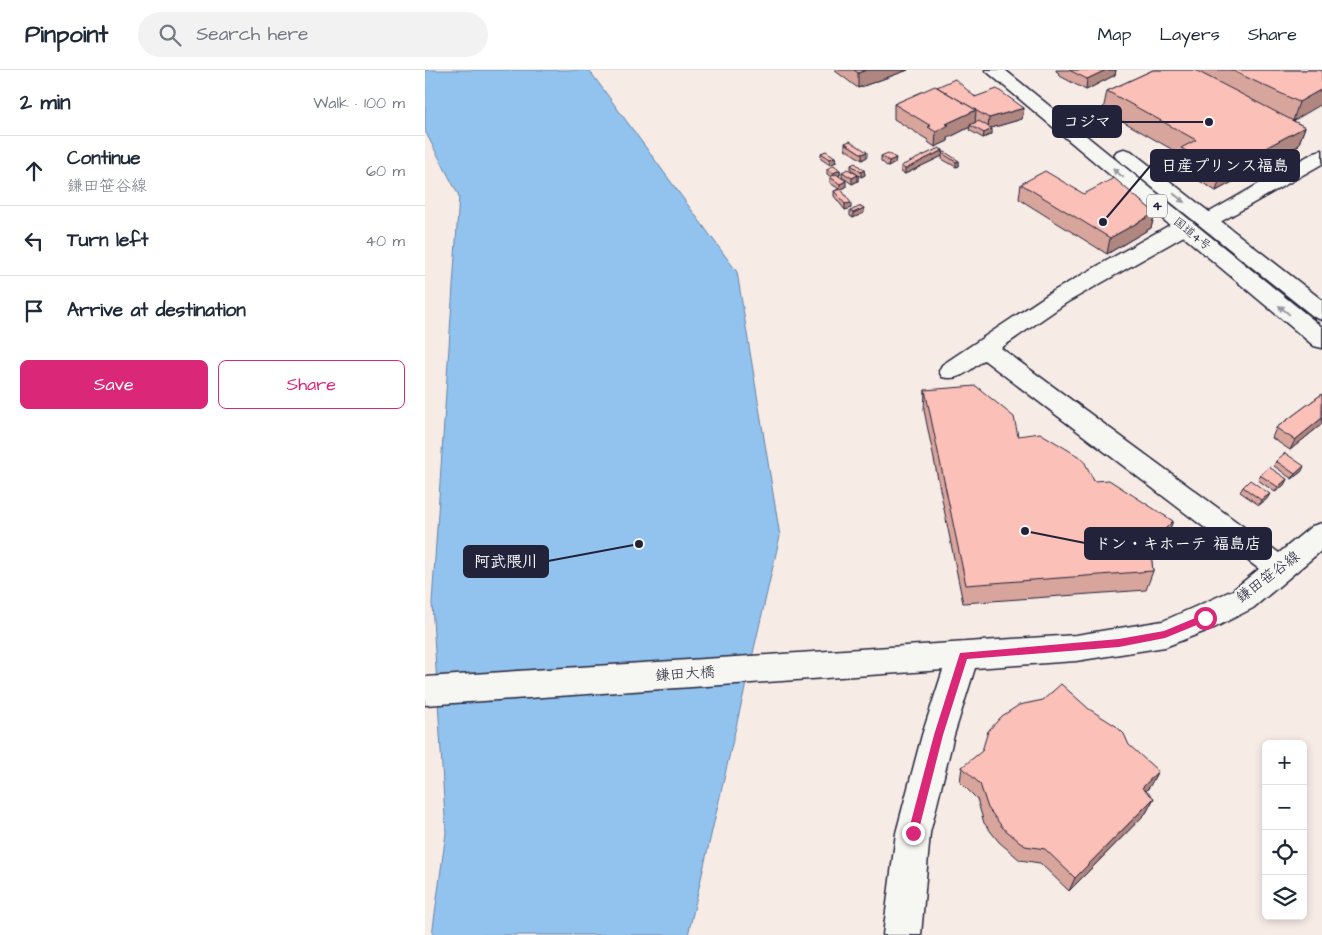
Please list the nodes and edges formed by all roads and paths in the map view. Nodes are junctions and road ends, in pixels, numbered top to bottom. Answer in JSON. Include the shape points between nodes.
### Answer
{"nodes":[{"id":1,"x":994,"y":70,"type":"edge"},
{"id":2,"x":1017,"y":70,"type":"edge"},
{"id":3,"x":1322,"y":156,"type":"edge"},
{"id":4,"x":1208,"y":221,"type":"junction"},
{"id":5,"x":1183,"y":227,"type":"junction"},
{"id":6,"x":1322,"y":312,"type":"edge"},
{"id":7,"x":1322,"y":340,"type":"edge"},
{"id":8,"x":985,"y":348,"type":"junction"},
{"id":9,"x":951,"y":370,"type":"dead end"},
{"id":10,"x":1322,"y":534,"type":"edge"},
{"id":11,"x":1281,"y":569,"type":"junction"},
{"id":12,"x":954,"y":656,"type":"junction"},
{"id":13,"x":425,"y":691,"type":"edge"},
{"id":14,"x":902,"y":935,"type":"edge"}],
"edges":[{"from":5,"to":1,"type":"main road","name":"国道4号","number":"4","one_way":true},
{"from":2,"to":4,"type":"main road","name":"国道4号","number":"4","one_way":true},
{"from":3,"to":4,"type":"main road"},
{"from":4,"to":6,"type":"main road","name":"国道4号","number":"4"},
{"from":7,"to":5,"type":"main road","name":"国道4号","number":"4","one_way":true},
{"from":5,"to":8,"type":"main road","via":[[1058,298]]},
{"from":8,"to":9,"type":"main road"},
{"from":8,"to":11,"type":"main road"},
{"from":10,"to":11,"type":"main road","name":"鎌田笹谷線"},
{"from":11,"to":12,"type":"main road","name":"鎌田笹谷線","via":[[1243,599],[1165,634],[1075,648]]},
{"from":12,"to":13,"type":"main road","name":"鎌田大橋"},
{"from":12,"to":14,"type":"main road","via":[[913,833]]}]}
